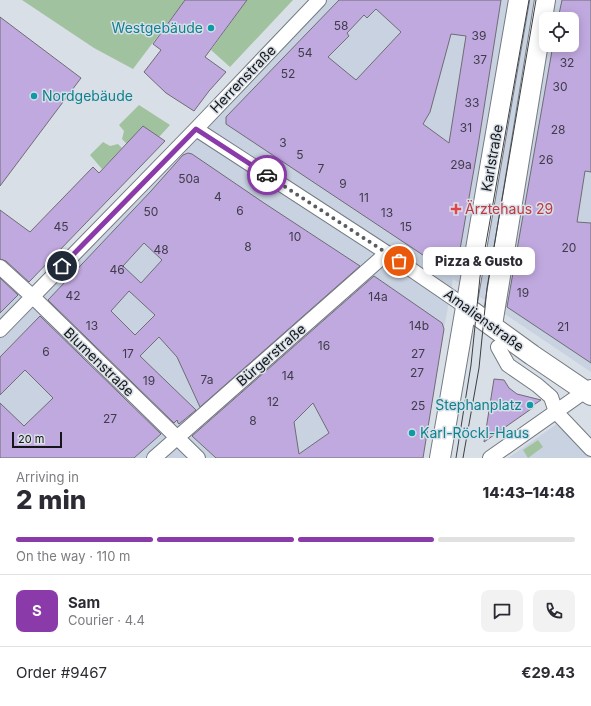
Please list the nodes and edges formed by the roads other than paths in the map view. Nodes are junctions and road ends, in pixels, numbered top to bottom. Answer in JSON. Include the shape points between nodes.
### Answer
{"nodes":[{"id":1,"x":319,"y":0,"type":"edge"},
{"id":2,"x":519,"y":0,"type":"edge"},
{"id":3,"x":545,"y":0,"type":"edge"},
{"id":4,"x":196,"y":129,"type":"junction"},
{"id":5,"x":387,"y":253,"type":"junction"},
{"id":6,"x":0,"y":267,"type":"edge"},
{"id":7,"x":33,"y":296,"type":"junction"},
{"id":8,"x":466,"y":307,"type":"junction"},
{"id":9,"x":492,"y":325,"type":"junction"},
{"id":10,"x":0,"y":330,"type":"edge"},
{"id":11,"x":498,"y":347,"type":"dead end"},
{"id":12,"x":589,"y":391,"type":"edge"},
{"id":13,"x":556,"y":412,"type":"junction"},
{"id":14,"x":177,"y":438,"type":"junction"},
{"id":15,"x":591,"y":449,"type":"edge"},
{"id":16,"x":154,"y":458,"type":"edge"},
{"id":17,"x":198,"y":458,"type":"edge"},
{"id":18,"x":440,"y":458,"type":"edge"},
{"id":19,"x":490,"y":458,"type":"edge"}],
"edges":[{"from":1,"to":4,"type":"street","name":"Herrenstraße"},
{"from":2,"to":8,"type":"main road","name":"Karlstraße"},
{"from":3,"to":9,"type":"main road","name":"Karlstraße"},
{"from":4,"to":5,"type":"street","name":"Amalienstraße"},
{"from":4,"to":7,"type":"street","name":"Herrenstraße"},
{"from":5,"to":8,"type":"street","name":"Amalienstraße"},
{"from":5,"to":14,"type":"street","name":"Bürgerstraße"},
{"from":6,"to":7,"type":"street","name":"Blumenstraße"},
{"from":7,"to":10,"type":"street","name":"Herrenstraße"},
{"from":7,"to":14,"type":"street","name":"Blumenstraße"},
{"from":8,"to":9,"type":"main road","name":"Amalienstraße"},
{"from":8,"to":18,"type":"main road","name":"Karlstraße"},
{"from":9,"to":12,"type":"main road","name":"Amalienstraße"},
{"from":11,"to":13,"type":"street","via":[[508,365],[551,397]]},
{"from":12,"to":13,"type":"street"},
{"from":13,"to":15,"type":"street"},
{"from":13,"to":19,"type":"street"},
{"from":14,"to":16,"type":"street","name":"Bürgerstraße"},
{"from":14,"to":17,"type":"street","name":"Blumenstraße"}]}
